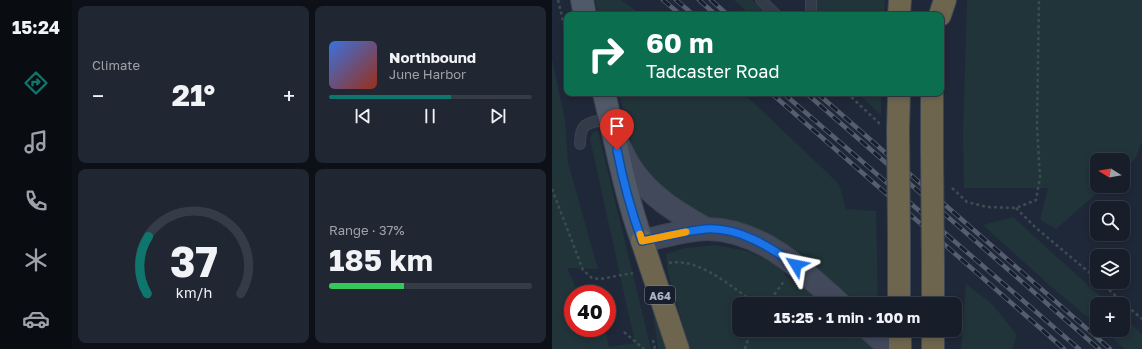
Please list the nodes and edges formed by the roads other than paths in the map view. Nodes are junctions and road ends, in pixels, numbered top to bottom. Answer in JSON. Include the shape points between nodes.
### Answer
{"nodes":[{"id":1,"x":582,"y":0,"type":"edge"},
{"id":2,"x":761,"y":0,"type":"edge"},
{"id":3,"x":811,"y":0,"type":"edge"},
{"id":4,"x":900,"y":0,"type":"edge"},
{"id":5,"x":933,"y":0,"type":"edge"},
{"id":6,"x":945,"y":0,"type":"edge"},
{"id":7,"x":584,"y":12,"type":"edge"},
{"id":8,"x":773,"y":12,"type":"edge"},
{"id":9,"x":811,"y":12,"type":"edge"},
{"id":10,"x":899,"y":12,"type":"edge"},
{"id":11,"x":933,"y":12,"type":"edge"},
{"id":12,"x":941,"y":12,"type":"edge"},
{"id":13,"x":605,"y":96,"type":"edge"},
{"id":14,"x":898,"y":96,"type":"edge"},
{"id":15,"x":932,"y":96,"type":"edge"},
{"id":16,"x":613,"y":128,"type":"junction"},
{"id":17,"x":580,"y":144,"type":"dead end"},
{"id":18,"x":706,"y":229,"type":"junction"},
{"id":19,"x":642,"y":241,"type":"junction"},
{"id":20,"x":832,"y":297,"type":"edge"},
{"id":21,"x":900,"y":297,"type":"edge"},
{"id":22,"x":933,"y":297,"type":"edge"},
{"id":23,"x":933,"y":337,"type":"edge"},
{"id":24,"x":678,"y":349,"type":"edge"},
{"id":25,"x":933,"y":349,"type":"edge"}],
"edges":[{"from":1,"to":7,"type":"main road"},
{"from":2,"to":8,"type":"lane"},
{"from":3,"to":9,"type":"lane"},
{"from":4,"to":10,"type":"highway"},
{"from":5,"to":11,"type":"highway"},
{"from":6,"to":12,"type":"highway"},
{"from":13,"to":16,"type":"main road"},
{"from":14,"to":21,"type":"highway","bridge":true,"via":[[892,129],[899,235]]},
{"from":15,"to":22,"type":"highway","bridge":true},
{"from":16,"to":17,"type":"lane","via":[[589,123],[583,127],[580,134]]},
{"from":16,"to":18,"type":"street","via":[[630,167],[639,179],[675,211]]},
{"from":16,"to":19,"type":"main road","via":[[622,176]]},
{"from":18,"to":19,"type":"street"},
{"from":18,"to":20,"type":"street","via":[[739,234],[775,250]]},
{"from":19,"to":24,"type":"highway","number":"A64"},
{"from":23,"to":25,"type":"highway"}]}
